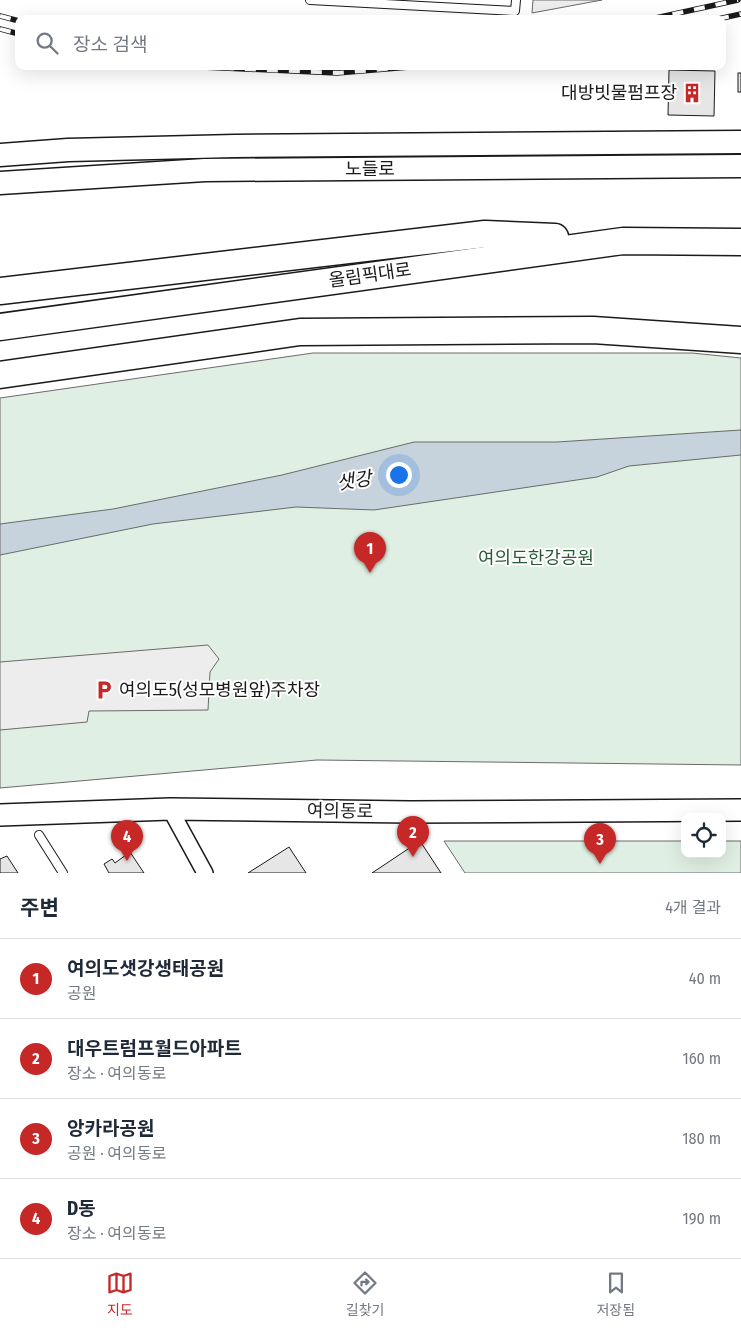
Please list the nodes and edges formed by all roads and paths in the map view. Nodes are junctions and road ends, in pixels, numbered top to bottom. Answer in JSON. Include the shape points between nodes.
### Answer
{"nodes":[{"id":1,"x":310,"y":0,"type":"edge"},
{"id":2,"x":516,"y":0,"type":"edge"},
{"id":3,"x":741,"y":142,"type":"edge"},
{"id":4,"x":0,"y":155,"type":"edge"},
{"id":5,"x":741,"y":166,"type":"edge"},
{"id":6,"x":0,"y":183,"type":"edge"},
{"id":7,"x":623,"y":241,"type":"junction"},
{"id":8,"x":741,"y":242,"type":"edge"},
{"id":9,"x":0,"y":291,"type":"edge"},
{"id":10,"x":0,"y":327,"type":"edge"},
{"id":11,"x":741,"y":340,"type":"edge"},
{"id":12,"x":0,"y":375,"type":"edge"},
{"id":13,"x":170,"y":809,"type":"junction"},
{"id":14,"x":741,"y":810,"type":"edge"},
{"id":15,"x":0,"y":815,"type":"edge"},
{"id":16,"x":39,"y":835,"type":"dead end"},
{"id":17,"x":63,"y":873,"type":"edge"},
{"id":18,"x":205,"y":873,"type":"edge"}],
"edges":[{"from":1,"to":2,"type":"lane","via":[[515,11]]},
{"from":3,"to":4,"type":"main road","name":"노들로","via":[[235,146]]},
{"from":5,"to":6,"type":"main road","name":"노들로","via":[[205,170]]},
{"from":7,"to":8,"type":"highway","name":"올림픽대로"},
{"from":7,"to":9,"type":"highway","via":[[485,234]]},
{"from":7,"to":10,"type":"highway","name":"올림픽대로"},
{"from":11,"to":12,"type":"highway","via":[[593,330],[300,332]]},
{"from":13,"to":14,"type":"main road","name":"여의동로","via":[[410,812]]},
{"from":13,"to":15,"type":"main road","name":"여의동로"},
{"from":13,"to":18,"type":"street"},
{"from":16,"to":17,"type":"lane"}]}
